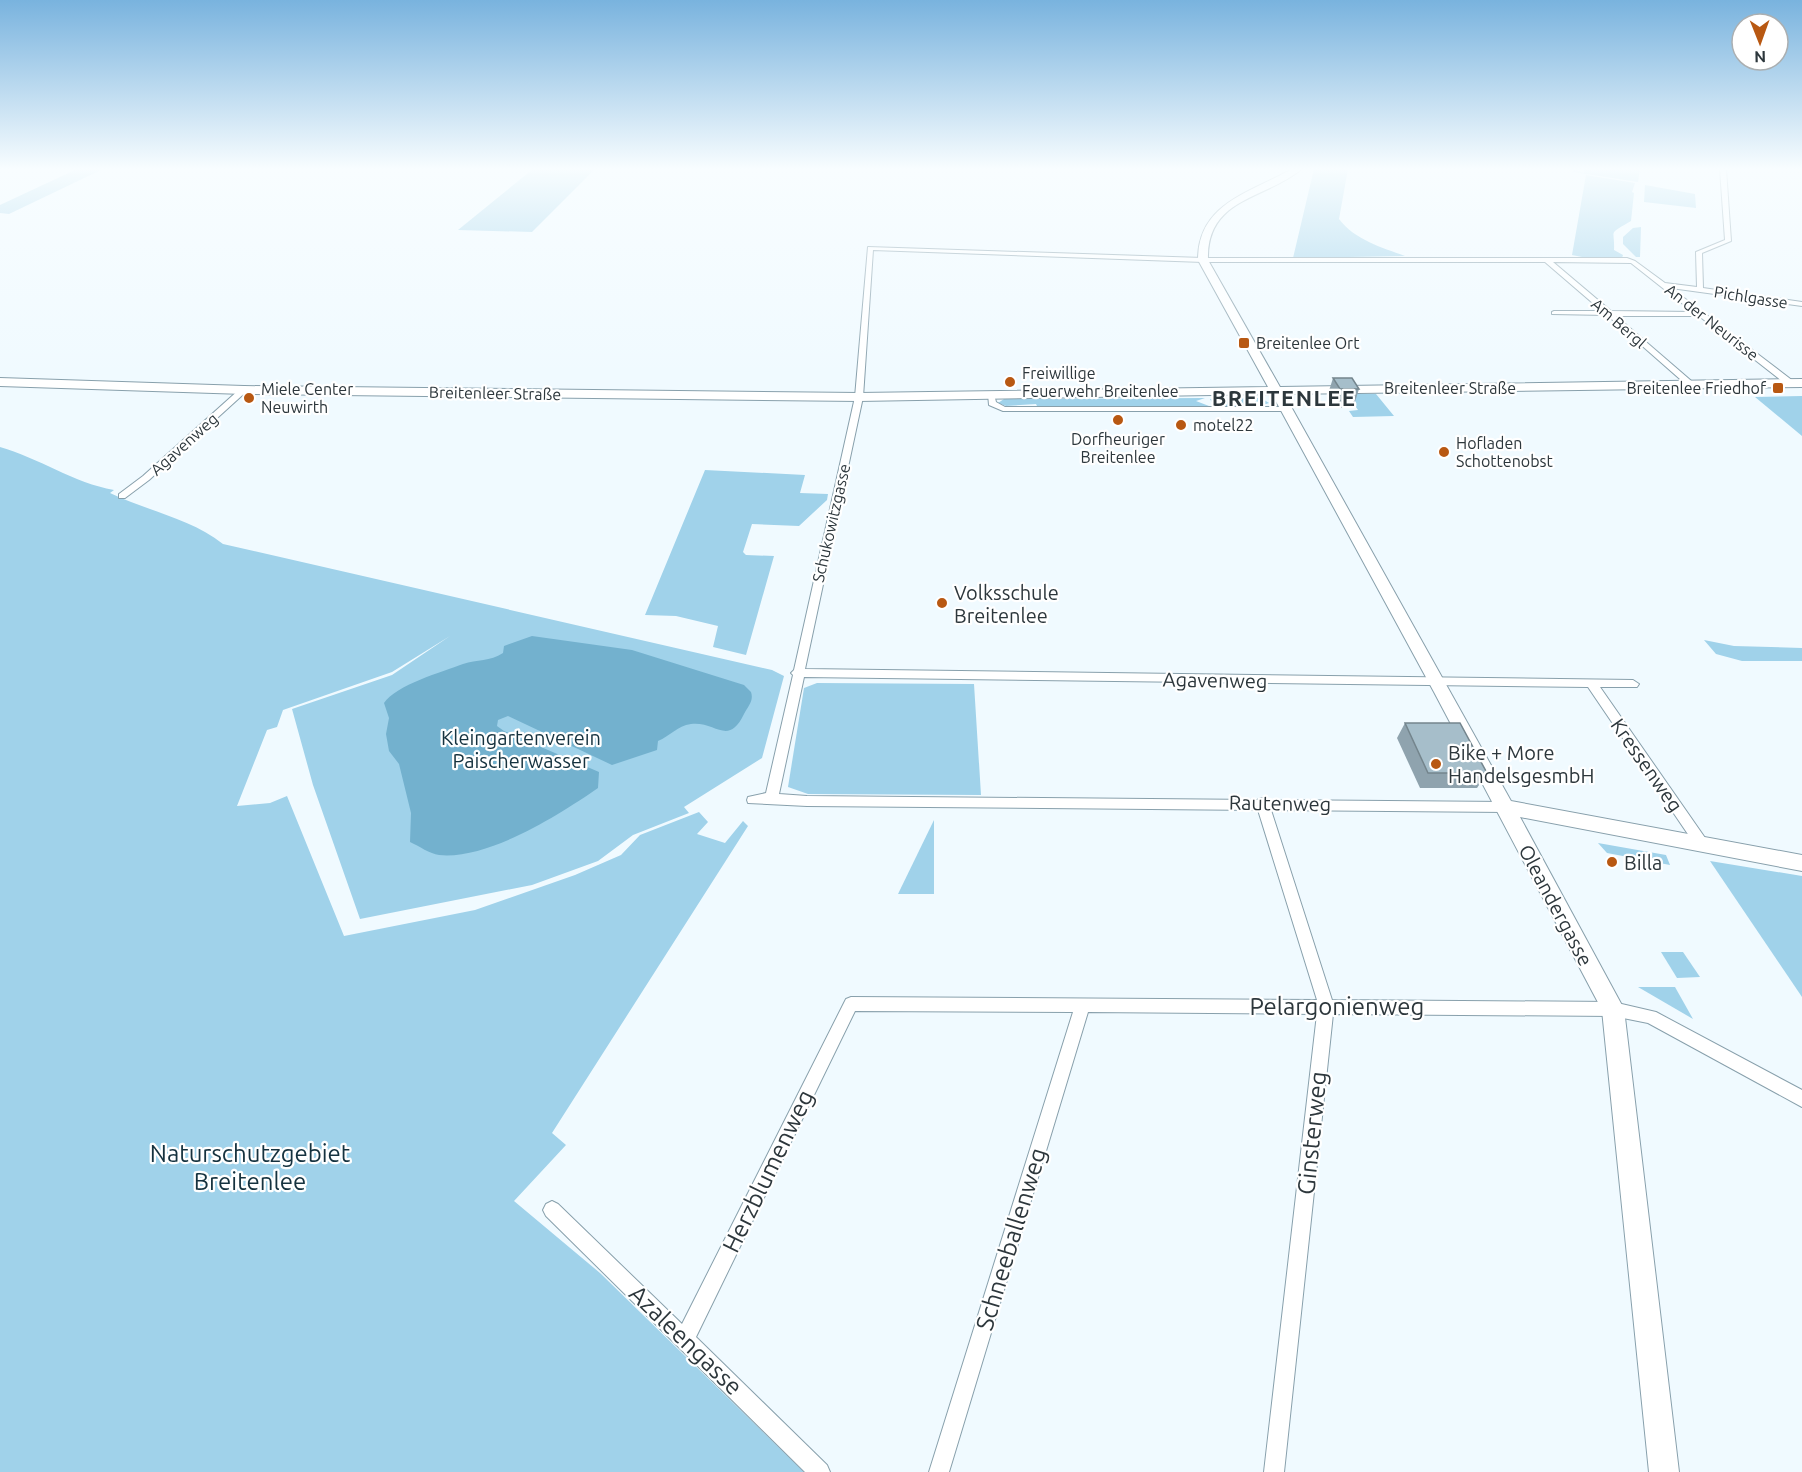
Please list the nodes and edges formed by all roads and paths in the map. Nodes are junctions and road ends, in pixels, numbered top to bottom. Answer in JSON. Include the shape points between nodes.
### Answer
{"nodes":[{"id":1,"x":1202,"y":238,"type":"edge"},
{"id":2,"x":1728,"y":238,"type":"edge"},
{"id":3,"x":1203,"y":260,"type":"junction"},
{"id":4,"x":1546,"y":260,"type":"junction"},
{"id":5,"x":1664,"y":285,"type":"junction"},
{"id":6,"x":1700,"y":289,"type":"junction"},
{"id":7,"x":1802,"y":304,"type":"edge"},
{"id":8,"x":1554,"y":313,"type":"dead end"},
{"id":9,"x":1607,"y":313,"type":"junction"},
{"id":10,"x":1701,"y":314,"type":"junction"},
{"id":11,"x":0,"y":382,"type":"edge"},
{"id":12,"x":1796,"y":383,"type":"edge"},
{"id":13,"x":1692,"y":385,"type":"junction"},
{"id":14,"x":244,"y":390,"type":"junction"},
{"id":15,"x":1276,"y":392,"type":"junction"},
{"id":16,"x":991,"y":396,"type":"junction"},
{"id":17,"x":859,"y":397,"type":"junction"},
{"id":18,"x":1285,"y":409,"type":"junction"},
{"id":19,"x":122,"y":496,"type":"dead end"},
{"id":20,"x":797,"y":673,"type":"junction"},
{"id":21,"x":1438,"y":682,"type":"junction"},
{"id":22,"x":1592,"y":684,"type":"junction"},
{"id":23,"x":1633,"y":684,"type":"dead end"},
{"id":24,"x":772,"y":796,"type":"junction"},
{"id":25,"x":753,"y":800,"type":"dead end"},
{"id":26,"x":1262,"y":803,"type":"junction"},
{"id":27,"x":1506,"y":807,"type":"junction"},
{"id":28,"x":1703,"y":845,"type":"junction"},
{"id":29,"x":1802,"y":863,"type":"edge"},
{"id":30,"x":851,"y":1004,"type":"joint"},
{"id":31,"x":1083,"y":1005,"type":"junction"},
{"id":32,"x":1326,"y":1006,"type":"junction"},
{"id":33,"x":1613,"y":1009,"type":"junction"},
{"id":34,"x":1802,"y":1099,"type":"edge"},
{"id":35,"x":552,"y":1210,"type":"dead end"},
{"id":36,"x":685,"y":1338,"type":"junction"},
{"id":37,"x":820,"y":1472,"type":"edge"},
{"id":38,"x":939,"y":1472,"type":"edge"},
{"id":39,"x":1275,"y":1472,"type":"edge"},
{"id":40,"x":1664,"y":1472,"type":"edge"}],
"edges":[{"from":1,"to":3,"type":"street"},
{"from":2,"to":6,"type":"street","via":[[1728,241],[1699,252]]},
{"from":3,"to":4,"type":"street"},
{"from":3,"to":15,"type":"street","name":"Oleandergasse"},
{"from":3,"to":17,"type":"street","name":"Schukowitzgasse","via":[[870,248]]},
{"from":4,"to":5,"type":"street","name":"An der Neurisse","via":[[1634,262]]},
{"from":4,"to":9,"type":"street","name":"Am Bergl"},
{"from":5,"to":6,"type":"street","name":"Pichlgasse"},
{"from":5,"to":10,"type":"street","name":"An der Neurisse"},
{"from":6,"to":7,"type":"street","name":"Pichlgasse"},
{"from":8,"to":9,"type":"street"},
{"from":9,"to":10,"type":"street"},
{"from":9,"to":13,"type":"street","name":"Am Bergl"},
{"from":10,"to":12,"type":"street","name":"An der Neurisse"},
{"from":11,"to":14,"type":"street","name":"Breitenleer Straße"},
{"from":12,"to":13,"type":"street","name":"Breitenleer Straße"},
{"from":13,"to":15,"type":"street","name":"Breitenleer Straße","via":[[1329,388]]},
{"from":14,"to":17,"type":"street","name":"Breitenleer Straße"},
{"from":14,"to":19,"type":"street","name":"Agavenweg"},
{"from":15,"to":16,"type":"street","name":"Breitenleer Straße"},
{"from":15,"to":18,"type":"street","name":"Oleandergasse"},
{"from":16,"to":17,"type":"street","name":"Breitenleer Straße"},
{"from":16,"to":18,"type":"street","via":[[992,403],[1003,409]]},
{"from":17,"to":20,"type":"street","name":"Schukowitzgasse"},
{"from":18,"to":21,"type":"street","name":"Oleandergasse"},
{"from":20,"to":21,"type":"street","name":"Agavenweg"},
{"from":20,"to":24,"type":"street","name":"Schukowitzgasse"},
{"from":21,"to":22,"type":"street","name":"Agavenweg"},
{"from":21,"to":27,"type":"street","name":"Oleandergasse"},
{"from":22,"to":23,"type":"street","name":"Agavenweg"},
{"from":22,"to":28,"type":"street","name":"Kressenweg"},
{"from":24,"to":25,"type":"street","name":"Rautenweg"},
{"from":24,"to":26,"type":"street","name":"Rautenweg","via":[[807,801]]},
{"from":26,"to":27,"type":"street","name":"Rautenweg"},
{"from":26,"to":32,"type":"street","name":"Ginsterweg"},
{"from":27,"to":28,"type":"street","name":"Rautenweg"},
{"from":27,"to":33,"type":"street","name":"Oleandergasse"},
{"from":28,"to":29,"type":"street","name":"Rautenweg"},
{"from":30,"to":31,"type":"street","name":"Pelargonienweg"},
{"from":30,"to":36,"type":"street","name":"Herzblumenweg"},
{"from":31,"to":32,"type":"street","name":"Pelargonienweg"},
{"from":31,"to":38,"type":"street","name":"Schneeballenweg"},
{"from":32,"to":33,"type":"street","name":"Pelargonienweg"},
{"from":32,"to":39,"type":"street","name":"Ginsterweg"},
{"from":33,"to":34,"type":"street","name":"Pelargonienweg","via":[[1651,1017]]},
{"from":33,"to":40,"type":"street","name":"Oleandergasse"},
{"from":35,"to":36,"type":"street","name":"Azaleengasse"},
{"from":36,"to":37,"type":"street","name":"Azaleengasse"}]}
